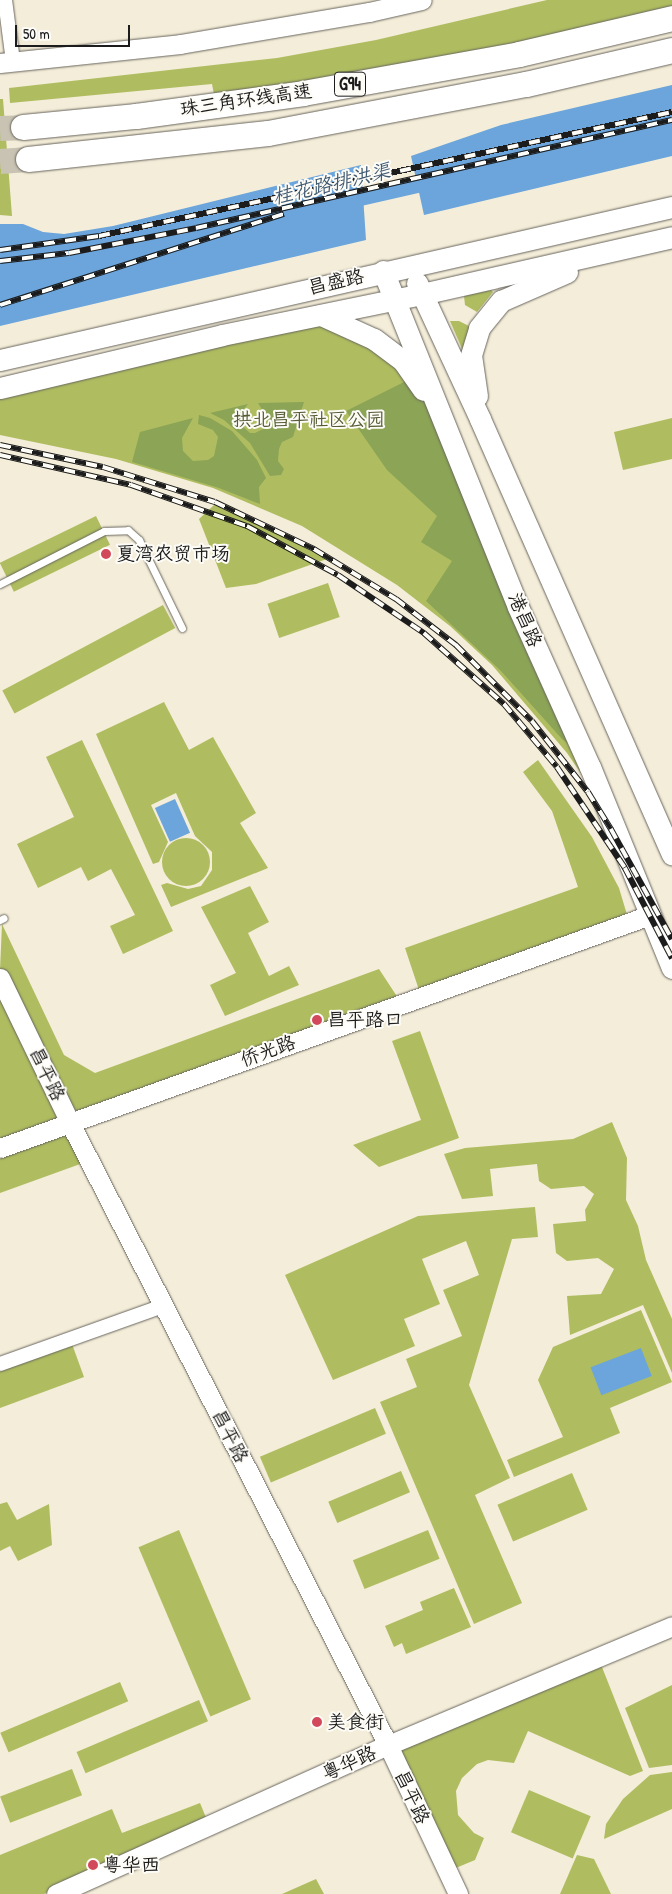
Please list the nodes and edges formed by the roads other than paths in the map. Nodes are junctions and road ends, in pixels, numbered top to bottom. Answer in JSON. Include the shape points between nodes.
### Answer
{"nodes":[{"id":1,"x":6,"y":0,"type":"edge"},
{"id":2,"x":422,"y":0,"type":"edge"},
{"id":3,"x":368,"y":6,"type":"edge"},
{"id":4,"x":672,"y":18,"type":"edge"},
{"id":5,"x":672,"y":50,"type":"edge"},
{"id":6,"x":7,"y":63,"type":"edge"},
{"id":7,"x":23,"y":127,"type":"tunnel mouth"},
{"id":8,"x":28,"y":159,"type":"tunnel mouth"},
{"id":9,"x":672,"y":207,"type":"edge"},
{"id":10,"x":672,"y":237,"type":"edge"},
{"id":11,"x":632,"y":246,"type":"junction"},
{"id":12,"x":408,"y":265,"type":"junction"},
{"id":13,"x":383,"y":271,"type":"junction"},
{"id":14,"x":422,"y":294,"type":"junction"},
{"id":15,"x":396,"y":300,"type":"junction"},
{"id":16,"x":321,"y":315,"type":"junction"},
{"id":17,"x":0,"y":360,"type":"edge"},
{"id":18,"x":0,"y":388,"type":"edge"},
{"id":19,"x":480,"y":419,"type":"junction"},
{"id":20,"x":450,"y":430,"type":"junction"},
{"id":21,"x":0,"y":584,"type":"edge"},
{"id":22,"x":182,"y":628,"type":"dead end"},
{"id":23,"x":672,"y":855,"type":"edge"},
{"id":24,"x":650,"y":916,"type":"junction"},
{"id":25,"x":672,"y":968,"type":"edge"},
{"id":26,"x":0,"y":978,"type":"edge"},
{"id":27,"x":70,"y":1123,"type":"junction"},
{"id":28,"x":0,"y":1148,"type":"edge"},
{"id":29,"x":164,"y":1306,"type":"junction"},
{"id":30,"x":0,"y":1364,"type":"edge"},
{"id":31,"x":672,"y":1626,"type":"edge"},
{"id":32,"x":388,"y":1745,"type":"junction"},
{"id":33,"x":56,"y":1894,"type":"edge"},
{"id":34,"x":458,"y":1894,"type":"edge"}],
"edges":[{"from":1,"to":6,"type":"street"},
{"from":2,"to":3,"type":"street"},
{"from":3,"to":6,"type":"street","via":[[180,44]]},
{"from":4,"to":7,"type":"highway","name":"珠三角环线高速","number":"G94","via":[[519,54],[303,93],[136,116]]},
{"from":5,"to":8,"type":"highway","name":"珠三角环线高速","number":"G94","via":[[526,84],[278,131]]},
{"from":9,"to":12,"type":"main road","name":"昌盛路"},
{"from":10,"to":11,"type":"main road","name":"昌盛路"},
{"from":11,"to":14,"type":"main road","name":"昌盛路"},
{"from":11,"to":19,"type":"main road","via":[[501,301],[479,328],[471,356]]},
{"from":12,"to":13,"type":"main road","name":"昌盛路"},
{"from":12,"to":14,"type":"main road"},
{"from":13,"to":15,"type":"main road","name":"港昌路"},
{"from":13,"to":17,"type":"main road","name":"昌盛路"},
{"from":14,"to":15,"type":"main road","name":"昌盛路"},
{"from":14,"to":19,"type":"main road"},
{"from":15,"to":16,"type":"main road","name":"昌盛路"},
{"from":15,"to":20,"type":"main road","name":"港昌路"},
{"from":16,"to":18,"type":"main road","name":"昌盛路"},
{"from":16,"to":20,"type":"main road","via":[[374,339],[403,360]]},
{"from":19,"to":23,"type":"main road"},
{"from":20,"to":24,"type":"main road","name":"港昌路","via":[[518,607],[590,767]]},
{"from":21,"to":22,"type":"lane","via":[[104,531],[128,530],[139,540]]},
{"from":24,"to":25,"type":"main road","name":"港昌路"},
{"from":24,"to":27,"type":"street","name":"侨光路"},
{"from":26,"to":27,"type":"street","name":"昌平路"},
{"from":27,"to":28,"type":"street","name":"侨光路"},
{"from":27,"to":29,"type":"street","name":"昌平路"},
{"from":29,"to":30,"type":"street"},
{"from":29,"to":32,"type":"street","name":"昌平路"},
{"from":31,"to":32,"type":"street","name":"粤华路"},
{"from":32,"to":33,"type":"street","name":"粤华路"},
{"from":32,"to":34,"type":"street","name":"昌平路"}]}
